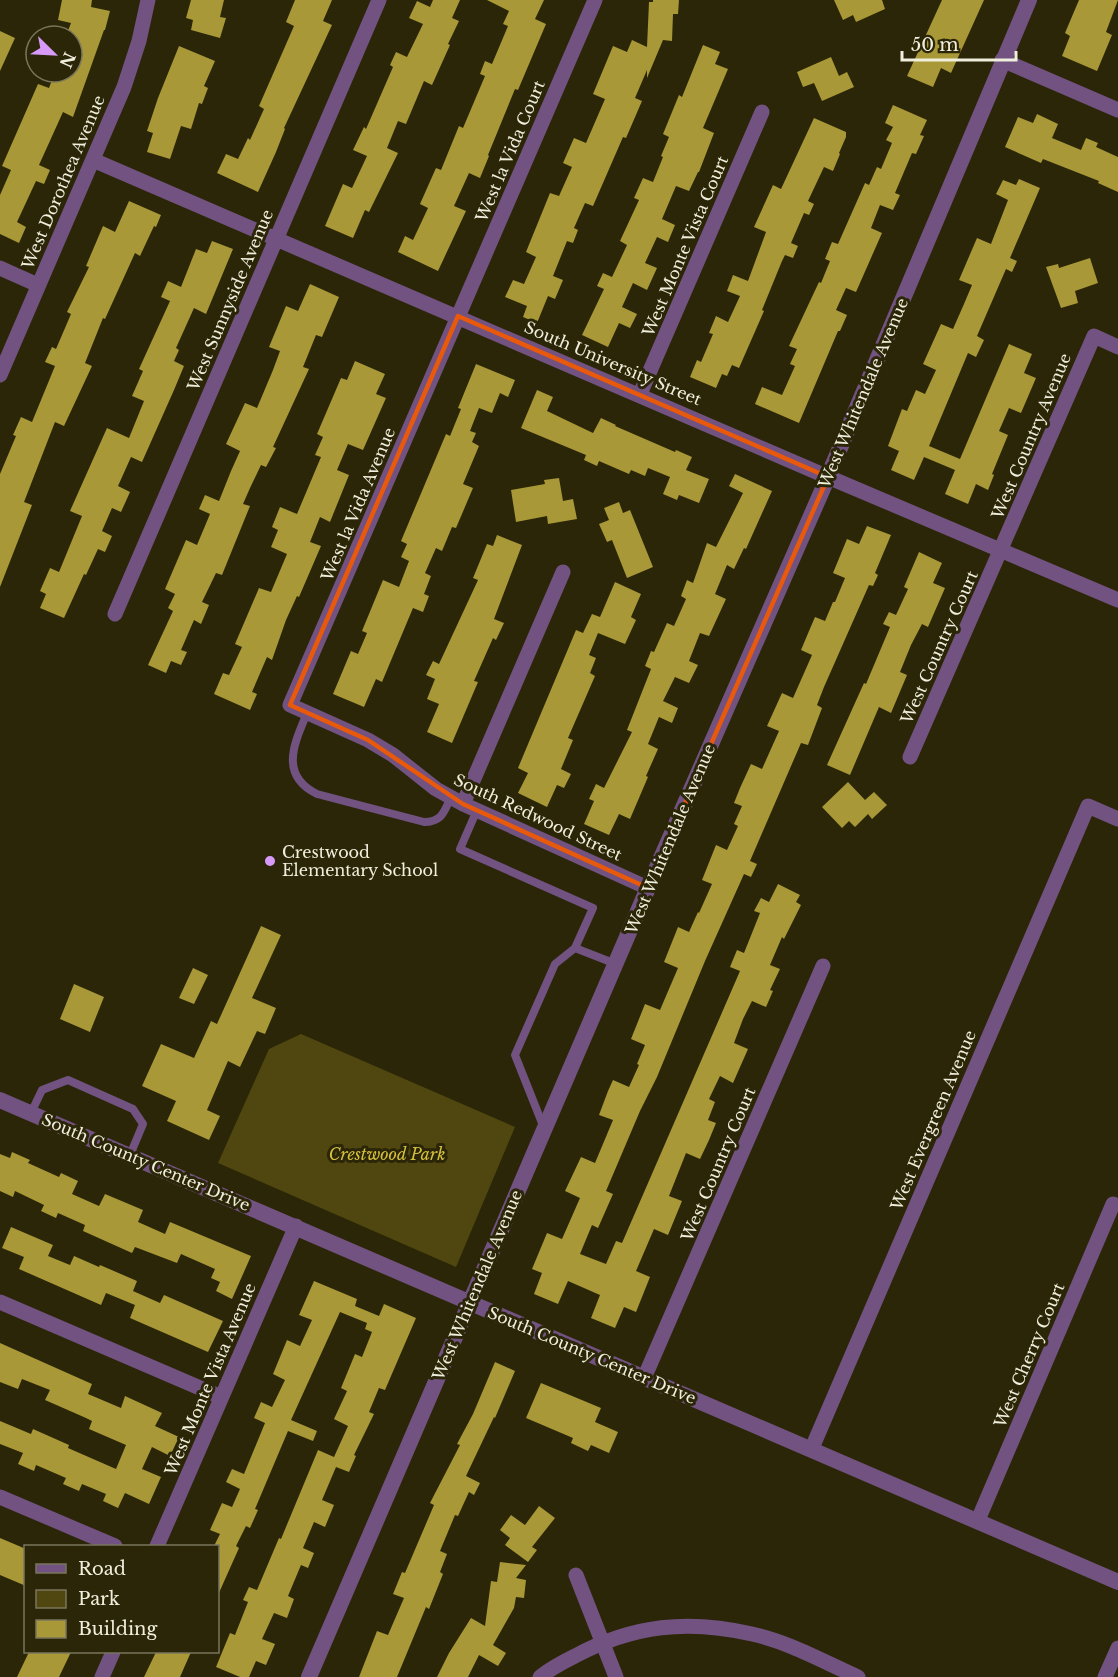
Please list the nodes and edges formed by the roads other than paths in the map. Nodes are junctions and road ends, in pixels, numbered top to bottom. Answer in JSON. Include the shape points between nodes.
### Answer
{"nodes":[{"id":1,"x":148,"y":0,"type":"edge"},
{"id":2,"x":379,"y":0,"type":"edge"},
{"id":3,"x":595,"y":0,"type":"edge"},
{"id":4,"x":1029,"y":0,"type":"edge"},
{"id":5,"x":1002,"y":60,"type":"junction"},
{"id":6,"x":1118,"y":110,"type":"edge"},
{"id":7,"x":762,"y":112,"type":"dead end"},
{"id":8,"x":93,"y":160,"type":"junction"},
{"id":9,"x":276,"y":239,"type":"junction"},
{"id":10,"x":0,"y":268,"type":"edge"},
{"id":11,"x":38,"y":285,"type":"junction"},
{"id":12,"x":458,"y":316,"type":"junction"},
{"id":13,"x":1118,"y":347,"type":"edge"},
{"id":14,"x":0,"y":375,"type":"edge"},
{"id":15,"x":640,"y":394,"type":"junction"},
{"id":16,"x":828,"y":477,"type":"junction"},
{"id":17,"x":1000,"y":551,"type":"junction"},
{"id":18,"x":563,"y":572,"type":"dead end"},
{"id":19,"x":1118,"y":600,"type":"edge"},
{"id":20,"x":115,"y":614,"type":"dead end"},
{"id":21,"x":290,"y":705,"type":"joint"},
{"id":22,"x":308,"y":713,"type":"junction"},
{"id":23,"x":910,"y":757,"type":"dead end"},
{"id":24,"x":464,"y":804,"type":"junction"},
{"id":25,"x":1118,"y":819,"type":"edge"},
{"id":26,"x":648,"y":888,"type":"junction"},
{"id":27,"x":575,"y":948,"type":"junction"},
{"id":28,"x":616,"y":964,"type":"junction"},
{"id":29,"x":823,"y":966,"type":"dead end"},
{"id":30,"x":0,"y":1100,"type":"edge"},
{"id":31,"x":31,"y":1113,"type":"junction"},
{"id":32,"x":544,"y":1130,"type":"junction"},
{"id":33,"x":130,"y":1155,"type":"junction"},
{"id":34,"x":1113,"y":1204,"type":"dead end"},
{"id":35,"x":296,"y":1226,"type":"junction"},
{"id":36,"x":0,"y":1302,"type":"edge"},
{"id":37,"x":469,"y":1303,"type":"junction"},
{"id":38,"x":645,"y":1376,"type":"junction"},
{"id":39,"x":221,"y":1397,"type":"junction"},
{"id":40,"x":812,"y":1448,"type":"junction"},
{"id":41,"x":0,"y":1497,"type":"edge"},
{"id":42,"x":978,"y":1520,"type":"junction"},
{"id":43,"x":113,"y":1545,"type":"edge"},
{"id":44,"x":157,"y":1545,"type":"edge"},
{"id":45,"x":576,"y":1575,"type":"dead end"},
{"id":46,"x":1118,"y":1582,"type":"edge"},
{"id":47,"x":602,"y":1642,"type":"junction"},
{"id":48,"x":1118,"y":1648,"type":"edge"},
{"id":49,"x":113,"y":1653,"type":"edge"},
{"id":50,"x":102,"y":1677,"type":"edge"},
{"id":51,"x":309,"y":1677,"type":"edge"},
{"id":52,"x":540,"y":1677,"type":"edge"},
{"id":53,"x":616,"y":1677,"type":"edge"},
{"id":54,"x":858,"y":1677,"type":"edge"},
{"id":55,"x":1105,"y":1677,"type":"edge"}],
"edges":[{"from":1,"to":8,"type":"street","name":"West Dorothea Avenue","via":[[124,87]]},
{"from":2,"to":9,"type":"street","name":"West Sunnyside Avenue"},
{"from":3,"to":12,"type":"street","name":"West la Vida Court"},
{"from":4,"to":5,"type":"street","name":"West Whitendale Avenue"},
{"from":5,"to":6,"type":"street"},
{"from":5,"to":16,"type":"street","name":"West Whitendale Avenue"},
{"from":7,"to":15,"type":"street","name":"West Monte Vista Court"},
{"from":8,"to":9,"type":"street","name":"South University Street"},
{"from":8,"to":11,"type":"street","name":"West Dorothea Avenue"},
{"from":9,"to":12,"type":"street","name":"South University Street"},
{"from":9,"to":20,"type":"street","name":"West Sunnyside Avenue"},
{"from":10,"to":11,"type":"street"},
{"from":11,"to":14,"type":"street","name":"West Dorothea Avenue"},
{"from":12,"to":15,"type":"street","name":"South University Street"},
{"from":12,"to":21,"type":"street","name":"West la Vida Avenue"},
{"from":13,"to":17,"type":"street","name":"West Country Avenue","via":[[1094,336]]},
{"from":15,"to":16,"type":"street","name":"South University Street"},
{"from":16,"to":17,"type":"street","name":"South University Street"},
{"from":16,"to":26,"type":"street","name":"West Whitendale Avenue"},
{"from":17,"to":19,"type":"street","name":"South University Street"},
{"from":17,"to":23,"type":"street","name":"West Country Court"},
{"from":18,"to":24,"type":"street"},
{"from":21,"to":22,"type":"street","name":"South Redwood Street"},
{"from":22,"to":24,"type":"street","name":"South Redwood Street","via":[[368,740],[436,789]]},
{"from":22,"to":24,"type":"lane","via":[[292,764],[306,788],[424,822],[434,822]]},
{"from":24,"to":26,"type":"street","name":"South Redwood Street"},
{"from":24,"to":27,"type":"lane","via":[[460,849],[593,908]]},
{"from":25,"to":40,"type":"street","name":"West Evergreen Avenue","via":[[1088,806]]},
{"from":26,"to":28,"type":"street","name":"West Whitendale Avenue"},
{"from":27,"to":28,"type":"lane"},
{"from":27,"to":32,"type":"lane","via":[[555,964],[515,1055]]},
{"from":28,"to":32,"type":"street","name":"West Whitendale Avenue"},
{"from":29,"to":38,"type":"street","name":"West Country Court"},
{"from":30,"to":31,"type":"street","name":"South County Center Drive"},
{"from":31,"to":33,"type":"street","name":"South County Center Drive"},
{"from":31,"to":33,"type":"lane","via":[[42,1090],[68,1080],[133,1108],[142,1125]]},
{"from":32,"to":37,"type":"street","name":"West Whitendale Avenue"},
{"from":33,"to":35,"type":"street","name":"South County Center Drive"},
{"from":34,"to":42,"type":"street","name":"West Cherry Court"},
{"from":35,"to":37,"type":"street","name":"South County Center Drive"},
{"from":35,"to":39,"type":"street","name":"West Monte Vista Avenue"},
{"from":36,"to":39,"type":"street"},
{"from":37,"to":38,"type":"street","name":"South County Center Drive"},
{"from":37,"to":51,"type":"street","name":"West Whitendale Avenue"},
{"from":38,"to":40,"type":"street","name":"South County Center Drive"},
{"from":39,"to":44,"type":"street","name":"West Monte Vista Avenue"},
{"from":40,"to":42,"type":"street","name":"South County Center Drive"},
{"from":41,"to":43,"type":"street"},
{"from":42,"to":46,"type":"street","name":"South County Center Drive"},
{"from":45,"to":47,"type":"street"},
{"from":47,"to":52,"type":"street"},
{"from":47,"to":53,"type":"street"},
{"from":47,"to":54,"type":"street","via":[[666,1627],[726,1629],[780,1643]]},
{"from":48,"to":55,"type":"street"},
{"from":49,"to":50,"type":"street"}]}
